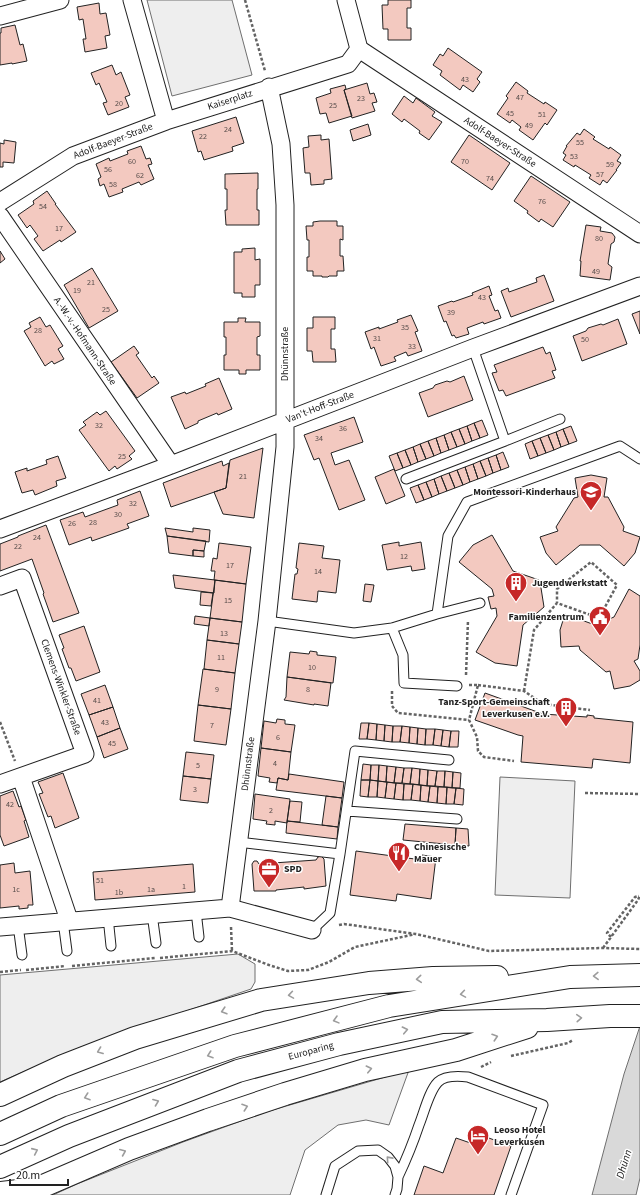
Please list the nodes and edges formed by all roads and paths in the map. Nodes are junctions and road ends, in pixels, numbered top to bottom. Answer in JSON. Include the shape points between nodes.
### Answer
{"nodes":[{"id":1,"x":60,"y":0,"type":"edge"},
{"id":2,"x":132,"y":0,"type":"edge"},
{"id":3,"x":245,"y":0,"type":"edge"},
{"id":4,"x":346,"y":0,"type":"edge"},
{"id":5,"x":0,"y":16,"type":"edge"},
{"id":6,"x":359,"y":50,"type":"junction"},
{"id":7,"x":269,"y":87,"type":"junction"},
{"id":8,"x":166,"y":121,"type":"junction"},
{"id":9,"x":0,"y":202,"type":"edge"},
{"id":10,"x":0,"y":216,"type":"edge"},
{"id":11,"x":640,"y":234,"type":"edge"},
{"id":12,"x":640,"y":286,"type":"edge"},
{"id":13,"x":473,"y":348,"type":"junction"},
{"id":14,"x":560,"y":419,"type":"dead end"},
{"id":15,"x":284,"y":421,"type":"junction"},
{"id":16,"x":505,"y":441,"type":"junction"},
{"id":17,"x":640,"y":459,"type":"edge"},
{"id":18,"x":171,"y":465,"type":"junction"},
{"id":19,"x":406,"y":479,"type":"dead end"},
{"id":20,"x":0,"y":529,"type":"edge"},
{"id":21,"x":0,"y":586,"type":"edge"},
{"id":22,"x":480,"y":603,"type":"dead end"},
{"id":23,"x":557,"y":603,"type":"junction"},
{"id":24,"x":468,"y":606,"type":"junction"},
{"id":25,"x":437,"y":614,"type":"junction"},
{"id":26,"x":267,"y":621,"type":"junction"},
{"id":27,"x":392,"y":628,"type":"junction"},
{"id":28,"x":466,"y":677,"type":"dead end"},
{"id":29,"x":461,"y":685,"type":"joint"},
{"id":30,"x":478,"y":685,"type":"junction"},
{"id":31,"x":524,"y":692,"type":"junction"},
{"id":32,"x":590,"y":710,"type":"dead end"},
{"id":33,"x":0,"y":722,"type":"edge"},
{"id":34,"x":449,"y":760,"type":"dead end"},
{"id":35,"x":514,"y":761,"type":"dead end"},
{"id":36,"x":21,"y":777,"type":"junction"},
{"id":37,"x":0,"y":784,"type":"edge"},
{"id":38,"x":585,"y":793,"type":"dead end"},
{"id":39,"x":640,"y":794,"type":"edge"},
{"id":40,"x":347,"y":811,"type":"junction"},
{"id":41,"x":457,"y":819,"type":"dead end"},
{"id":42,"x":238,"y":842,"type":"junction"},
{"id":43,"x":340,"y":854,"type":"junction"},
{"id":44,"x":640,"y":895,"type":"edge"},
{"id":45,"x":230,"y":908,"type":"junction"},
{"id":46,"x":196,"y":910,"type":"junction"},
{"id":47,"x":152,"y":914,"type":"junction"},
{"id":48,"x":108,"y":917,"type":"junction"},
{"id":49,"x":66,"y":921,"type":"junction"},
{"id":50,"x":18,"y":925,"type":"junction"},
{"id":51,"x":0,"y":927,"type":"edge"},
{"id":52,"x":312,"y":930,"type":"junction"},
{"id":53,"x":416,"y":934,"type":"junction"},
{"id":54,"x":199,"y":937,"type":"dead end"},
{"id":55,"x":611,"y":937,"type":"junction"},
{"id":56,"x":156,"y":943,"type":"dead end"},
{"id":57,"x":111,"y":946,"type":"dead end"},
{"id":58,"x":603,"y":948,"type":"junction"},
{"id":59,"x":640,"y":949,"type":"edge"},
{"id":60,"x":67,"y":951,"type":"dead end"},
{"id":61,"x":232,"y":951,"type":"junction"},
{"id":62,"x":22,"y":955,"type":"dead end"},
{"id":63,"x":0,"y":972,"type":"edge"},
{"id":64,"x":631,"y":975,"type":"edge"},
{"id":65,"x":570,"y":977,"type":"junction"},
{"id":66,"x":640,"y":1016,"type":"edge"},
{"id":67,"x":547,"y":1020,"type":"junction"},
{"id":68,"x":574,"y":1039,"type":"dead end"},
{"id":69,"x":506,"y":1057,"type":"dead end"},
{"id":70,"x":492,"y":1062,"type":"dead end"},
{"id":71,"x":482,"y":1066,"type":"dead end"},
{"id":72,"x":0,"y":1095,"type":"edge"},
{"id":73,"x":0,"y":1134,"type":"edge"},
{"id":74,"x":0,"y":1167,"type":"edge"},
{"id":75,"x":398,"y":1177,"type":"junction"},
{"id":76,"x":32,"y":1192,"type":"edge"},
{"id":77,"x":0,"y":1193,"type":"edge"},
{"id":78,"x":326,"y":1195,"type":"edge"},
{"id":79,"x":394,"y":1195,"type":"edge"},
{"id":80,"x":511,"y":1195,"type":"edge"}],
"edges":[{"from":1,"to":5,"type":"street"},
{"from":2,"to":8,"type":"street"},
{"from":3,"to":7,"type":"path"},
{"from":4,"to":6,"type":"street"},
{"from":6,"to":7,"type":"street","name":"Kaiserplatz","via":[[348,64]]},
{"from":6,"to":11,"type":"street","name":"Adolf-Baeyer-Straße"},
{"from":7,"to":8,"type":"street","name":"Kaiserplatz"},
{"from":7,"to":15,"type":"street","name":"Dhünnstraße","via":[[281,144],[285,205]]},
{"from":8,"to":9,"type":"street","name":"Adolf-Baeyer-Straße","via":[[73,156]]},
{"from":10,"to":18,"type":"street","name":"A.-W.-v.-Hofmann-Straße"},
{"from":12,"to":13,"type":"street","name":"Van't-Hoff-Straße"},
{"from":13,"to":15,"type":"street","name":"Van't-Hoff-Straße"},
{"from":13,"to":16,"type":"lane"},
{"from":14,"to":16,"type":"lane"},
{"from":15,"to":18,"type":"street","name":"Van't-Hoff-Straße"},
{"from":15,"to":26,"type":"street","name":"Dhünnstraße","via":[[284,446]]},
{"from":16,"to":19,"type":"lane"},
{"from":17,"to":25,"type":"lane","via":[[620,446],[467,502],[448,536]]},
{"from":18,"to":20,"type":"street","name":"Van't-Hoff-Straße"},
{"from":21,"to":36,"type":"street","name":"Clemens-Winkler-Straße","via":[[22,578],[85,754]]},
{"from":22,"to":24,"type":"lane"},
{"from":23,"to":23,"type":"path","via":[[599,618],[617,585],[591,562],[557,589]]},
{"from":23,"to":31,"type":"path","via":[[534,630]]},
{"from":24,"to":25,"type":"lane"},
{"from":24,"to":28,"type":"path"},
{"from":25,"to":27,"type":"lane"},
{"from":26,"to":27,"type":"lane","via":[[354,632]]},
{"from":26,"to":42,"type":"street","name":"Dhünnstraße"},
{"from":27,"to":29,"type":"lane","via":[[403,655],[404,683]]},
{"from":29,"to":30,"type":"path"},
{"from":30,"to":31,"type":"path"},
{"from":30,"to":35,"type":"path","via":[[469,720],[477,737],[478,752],[484,757]]},
{"from":31,"to":32,"type":"path","via":[[543,704]]},
{"from":33,"to":36,"type":"path"},
{"from":34,"to":40,"type":"lane","via":[[355,751]]},
{"from":36,"to":37,"type":"street","name":"Clemens-Winkler-Straße"},
{"from":36,"to":49,"type":"street"},
{"from":38,"to":39,"type":"path"},
{"from":40,"to":41,"type":"lane"},
{"from":40,"to":43,"type":"lane"},
{"from":42,"to":43,"type":"lane"},
{"from":42,"to":45,"type":"street","name":"Dhünnstraße"},
{"from":43,"to":52,"type":"lane","via":[[330,913]]},
{"from":44,"to":55,"type":"path"},
{"from":44,"to":55,"type":"path","via":[[635,897],[607,933]]},
{"from":45,"to":46,"type":"street"},
{"from":45,"to":52,"type":"street"},
{"from":45,"to":61,"type":"path"},
{"from":46,"to":47,"type":"street"},
{"from":46,"to":54,"type":"lane"},
{"from":47,"to":48,"type":"street"},
{"from":47,"to":56,"type":"lane"},
{"from":48,"to":49,"type":"street"},
{"from":48,"to":57,"type":"lane"},
{"from":49,"to":50,"type":"street"},
{"from":49,"to":60,"type":"lane"},
{"from":50,"to":51,"type":"street"},
{"from":50,"to":62,"type":"lane"},
{"from":52,"to":53,"type":"path","via":[[344,924]]},
{"from":53,"to":58,"type":"path","via":[[489,952]]},
{"from":53,"to":61,"type":"path","via":[[355,947],[329,962],[308,970],[288,971]]},
{"from":55,"to":58,"type":"path"},
{"from":58,"to":59,"type":"path"},
{"from":61,"to":63,"type":"path"},
{"from":64,"to":65,"type":"highway","one_way":true},
{"from":65,"to":72,"type":"highway","one_way":true,"via":[[433,978],[369,984],[261,1000],[135,1038],[63,1066]]},
{"from":65,"to":73,"type":"highway","one_way":true,"via":[[389,1006],[235,1046],[61,1106]]},
{"from":67,"to":66,"type":"highway","name":"Europaring","one_way":true},
{"from":74,"to":67,"type":"highway","name":"Europaring","one_way":true,"via":[[69,1136],[238,1071],[339,1044],[442,1022]]},
{"from":76,"to":67,"type":"highway","one_way":true,"via":[[129,1149],[278,1096],[365,1070],[456,1050]]},
{"from":68,"to":69,"type":"path","via":[[568,1043]]},
{"from":70,"to":71,"type":"path"},
{"from":75,"to":78,"type":"lane","one_way":true,"via":[[395,1166],[378,1150],[358,1151],[336,1166]]},
{"from":75,"to":79,"type":"lane"},
{"from":75,"to":80,"type":"lane","via":[[438,1082],[459,1076],[468,1077],[543,1105]]},
{"from":76,"to":77,"type":"highway"}]}
